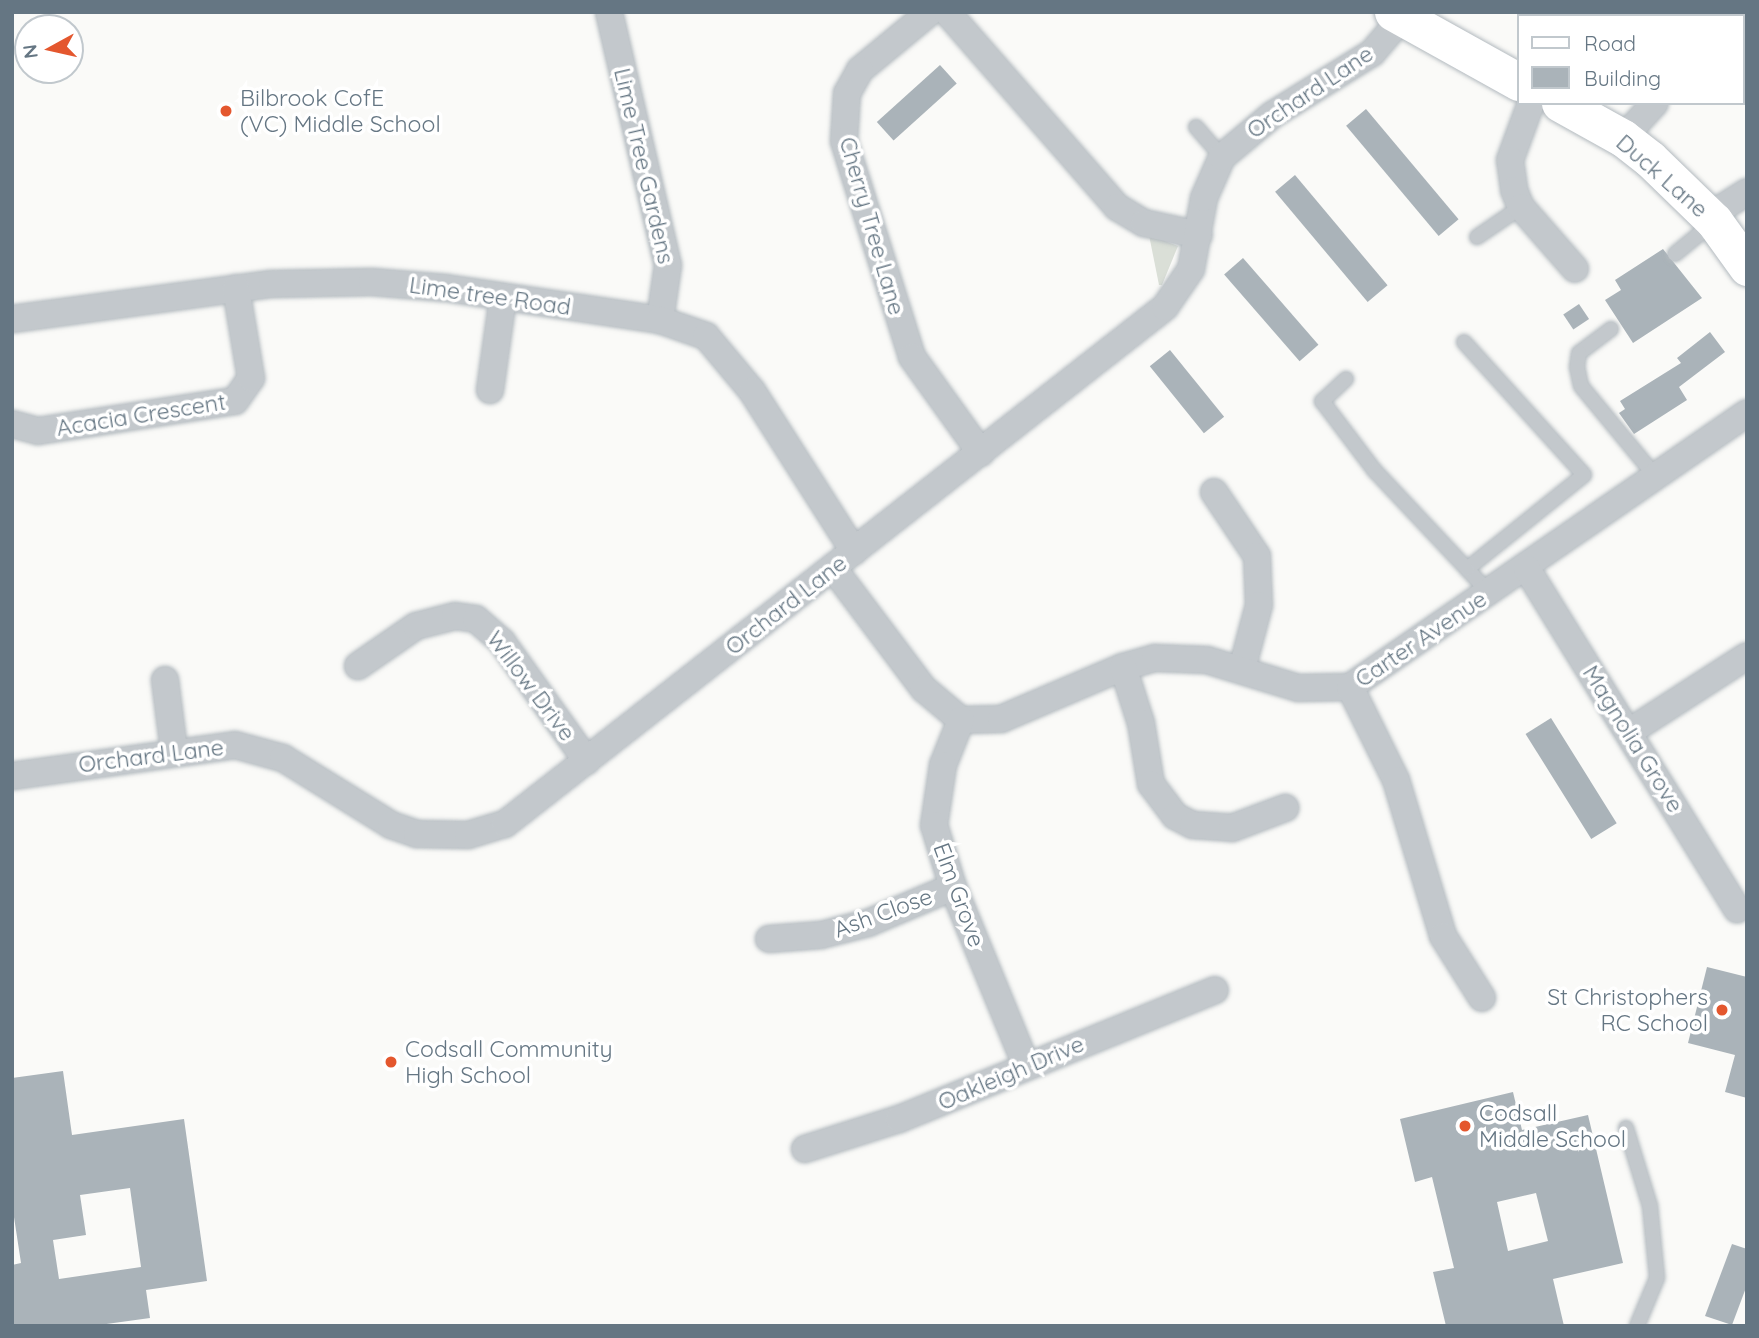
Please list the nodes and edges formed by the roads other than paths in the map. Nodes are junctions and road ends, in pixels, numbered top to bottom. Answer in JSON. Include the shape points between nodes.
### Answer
{"nodes":[{"id":1,"x":609,"y":12,"type":"edge"},
{"id":2,"x":930,"y":12,"type":"edge"},
{"id":3,"x":947,"y":12,"type":"edge"},
{"id":4,"x":1397,"y":15,"type":"edge"},
{"id":5,"x":1518,"y":81,"type":"edge"},
{"id":6,"x":1530,"y":105,"type":"edge"},
{"id":7,"x":1564,"y":105,"type":"edge"},
{"id":8,"x":1653,"y":105,"type":"edge"},
{"id":9,"x":1196,"y":127,"type":"dead end"},
{"id":10,"x":1623,"y":138,"type":"junction"},
{"id":11,"x":1222,"y":157,"type":"junction"},
{"id":12,"x":1747,"y":192,"type":"edge"},
{"id":13,"x":1521,"y":207,"type":"junction"},
{"id":14,"x":1714,"y":221,"type":"junction"},
{"id":15,"x":1199,"y":235,"type":"junction"},
{"id":16,"x":1477,"y":237,"type":"dead end"},
{"id":17,"x":1675,"y":254,"type":"dead end"},
{"id":18,"x":1747,"y":267,"type":"edge"},
{"id":19,"x":1575,"y":270,"type":"dead end"},
{"id":20,"x":236,"y":288,"type":"junction"},
{"id":21,"x":503,"y":298,"type":"junction"},
{"id":22,"x":12,"y":319,"type":"edge"},
{"id":23,"x":660,"y":320,"type":"junction"},
{"id":24,"x":1611,"y":329,"type":"dead end"},
{"id":25,"x":1464,"y":342,"type":"dead end"},
{"id":26,"x":1346,"y":379,"type":"dead end"},
{"id":27,"x":490,"y":390,"type":"dead end"},
{"id":28,"x":1747,"y":413,"type":"edge"},
{"id":29,"x":12,"y":424,"type":"edge"},
{"id":30,"x":981,"y":453,"type":"junction"},
{"id":31,"x":1656,"y":477,"type":"junction"},
{"id":32,"x":1214,"y":492,"type":"dead end"},
{"id":33,"x":853,"y":551,"type":"junction"},
{"id":34,"x":833,"y":568,"type":"junction"},
{"id":35,"x":1467,"y":569,"type":"junction"},
{"id":36,"x":1527,"y":569,"type":"junction"},
{"id":37,"x":1489,"y":593,"type":"junction"},
{"id":38,"x":1747,"y":656,"type":"edge"},
{"id":39,"x":358,"y":666,"type":"dead end"},
{"id":40,"x":1123,"y":667,"type":"junction"},
{"id":41,"x":1242,"y":669,"type":"junction"},
{"id":42,"x":165,"y":680,"type":"dead end"},
{"id":43,"x":1350,"y":687,"type":"junction"},
{"id":44,"x":961,"y":720,"type":"junction"},
{"id":45,"x":1629,"y":732,"type":"junction"},
{"id":46,"x":174,"y":750,"type":"junction"},
{"id":47,"x":587,"y":761,"type":"junction"},
{"id":48,"x":12,"y":775,"type":"edge"},
{"id":49,"x":1285,"y":808,"type":"dead end"},
{"id":50,"x":953,"y":887,"type":"junction"},
{"id":51,"x":1737,"y":909,"type":"dead end"},
{"id":52,"x":769,"y":939,"type":"dead end"},
{"id":53,"x":1215,"y":990,"type":"dead end"},
{"id":54,"x":1482,"y":998,"type":"dead end"},
{"id":55,"x":1026,"y":1065,"type":"junction"},
{"id":56,"x":1626,"y":1128,"type":"dead end"},
{"id":57,"x":805,"y":1149,"type":"dead end"},
{"id":58,"x":1637,"y":1326,"type":"edge"}],
"edges":[{"from":1,"to":23,"type":"street","name":"Lime Tree Gardens","via":[[668,265]]},
{"from":2,"to":30,"type":"street","name":"Cherry Tree Lane","via":[[866,62],[854,79],[842,115],[844,141],[912,357]]},
{"from":3,"to":15,"type":"street","via":[[1117,206],[1144,223]]},
{"from":4,"to":5,"type":"street"},
{"from":4,"to":11,"type":"street","name":"Orchard Lane","via":[[1372,53],[1272,115]]},
{"from":6,"to":13,"type":"street","via":[[1510,160]]},
{"from":7,"to":10,"type":"street","name":"Duck Lane"},
{"from":8,"to":10,"type":"street"},
{"from":9,"to":11,"type":"lane"},
{"from":10,"to":14,"type":"street","name":"Duck Lane"},
{"from":11,"to":15,"type":"street","name":"Orchard Lane","via":[[1205,198]]},
{"from":12,"to":14,"type":"street","via":[[1720,209]]},
{"from":13,"to":16,"type":"lane"},
{"from":13,"to":19,"type":"street"},
{"from":14,"to":17,"type":"lane"},
{"from":14,"to":18,"type":"street","name":"Duck Lane"},
{"from":15,"to":30,"type":"street","name":"Orchard Lane","via":[[1191,269],[1165,307]]},
{"from":20,"to":21,"type":"street","name":"Lime tree Road","via":[[372,282]]},
{"from":20,"to":22,"type":"street","name":"Lime tree Road"},
{"from":20,"to":29,"type":"street","name":"Acacia Crescent","via":[[251,378],[235,401],[38,431]]},
{"from":21,"to":23,"type":"street","name":"Lime tree Road"},
{"from":21,"to":27,"type":"street"},
{"from":23,"to":33,"type":"street","name":"Lime tree Road","via":[[706,336],[752,391]]},
{"from":24,"to":31,"type":"lane","via":[[1579,353],[1581,386]]},
{"from":25,"to":35,"type":"lane","via":[[1584,475]]},
{"from":26,"to":35,"type":"lane","via":[[1322,401],[1374,471]]},
{"from":28,"to":31,"type":"street","name":"Carter Avenue"},
{"from":30,"to":33,"type":"street","name":"Orchard Lane"},
{"from":31,"to":36,"type":"street","name":"Carter Avenue"},
{"from":32,"to":41,"type":"street","via":[[1256,556],[1259,605]]},
{"from":33,"to":34,"type":"street","name":"Orchard Lane"},
{"from":34,"to":44,"type":"street","via":[[924,689]]},
{"from":34,"to":47,"type":"street","name":"Orchard Lane"},
{"from":35,"to":37,"type":"lane"},
{"from":36,"to":37,"type":"street","name":"Carter Avenue"},
{"from":36,"to":45,"type":"street","name":"Magnolia Grove"},
{"from":37,"to":43,"type":"street","name":"Carter Avenue"},
{"from":38,"to":45,"type":"street"},
{"from":39,"to":47,"type":"street","name":"Willow Drive","via":[[416,626],[454,617],[476,619],[502,642]]},
{"from":40,"to":41,"type":"street","name":"Carter Avenue","via":[[1182,657]]},
{"from":40,"to":44,"type":"street","name":"Carter Avenue","via":[[1001,719]]},
{"from":40,"to":49,"type":"street","via":[[1141,723],[1151,784],[1175,816],[1193,825],[1223,829]]},
{"from":41,"to":43,"type":"street","name":"Carter Avenue","via":[[1298,688]]},
{"from":42,"to":46,"type":"street"},
{"from":43,"to":54,"type":"street","via":[[1396,779],[1443,936]]},
{"from":44,"to":50,"type":"street","name":"Elm Grove","via":[[934,805],[939,848]]},
{"from":45,"to":51,"type":"street","name":"Magnolia Grove"},
{"from":46,"to":47,"type":"street","name":"Orchard Lane","via":[[235,745],[260,750],[314,775],[391,825],[445,836],[505,824]]},
{"from":46,"to":48,"type":"street","name":"Orchard Lane"},
{"from":50,"to":52,"type":"street","name":"Ash Close","via":[[868,923],[821,935]]},
{"from":50,"to":55,"type":"street","name":"Elm Grove"},
{"from":53,"to":55,"type":"street","name":"Oakleigh Drive"},
{"from":55,"to":57,"type":"street","name":"Oakleigh Drive","via":[[899,1119]]},
{"from":56,"to":58,"type":"lane","via":[[1650,1206],[1657,1278]]}]}
